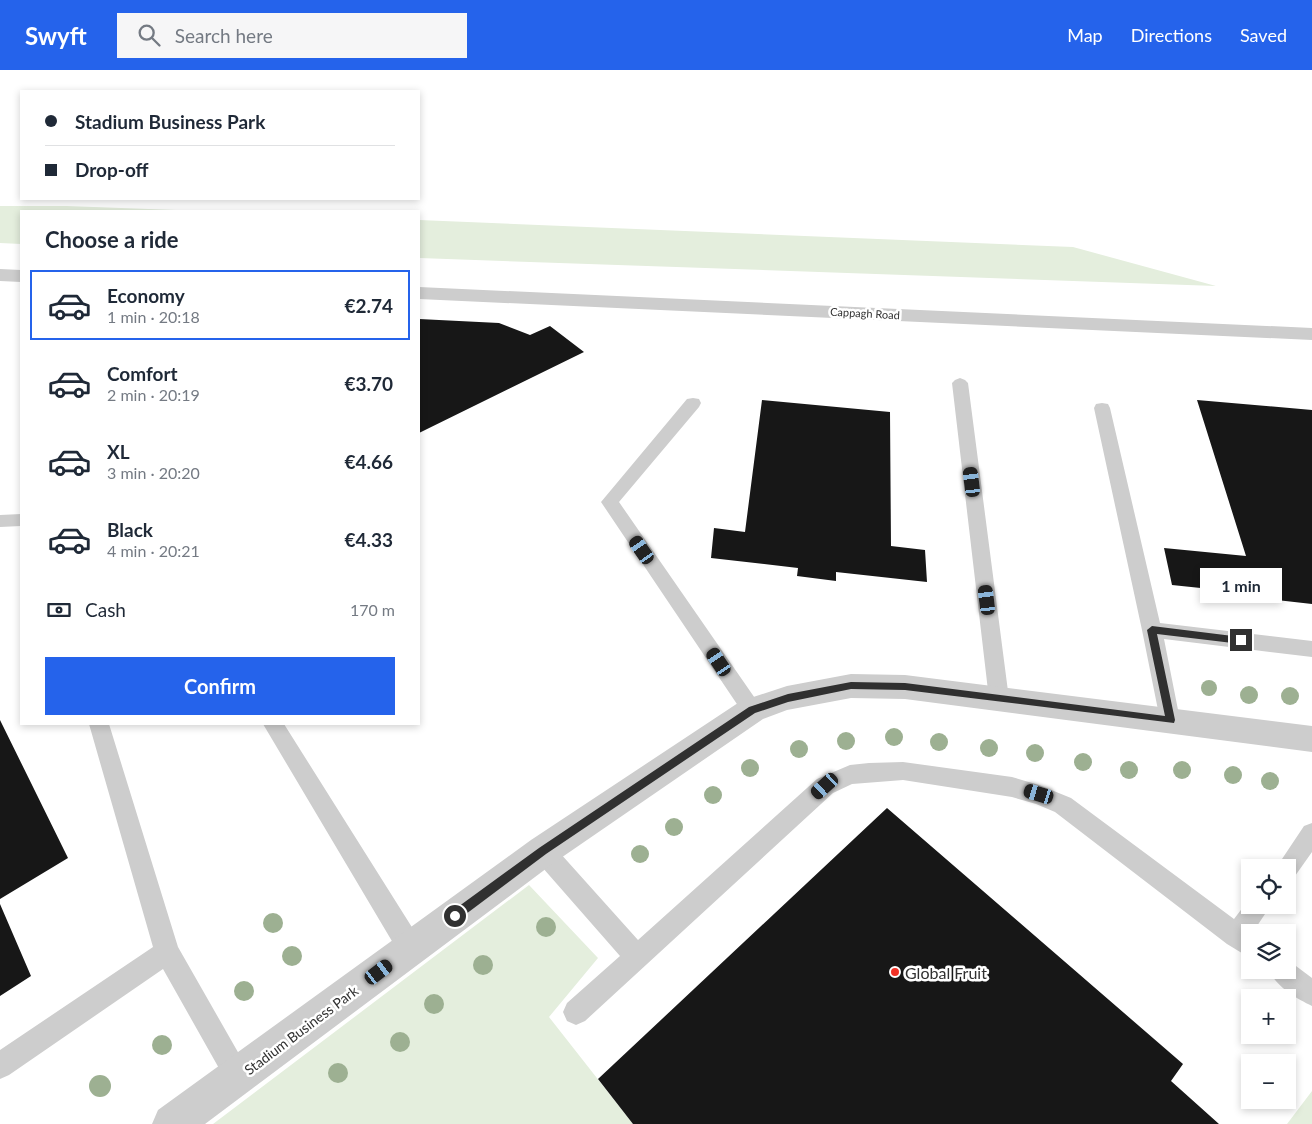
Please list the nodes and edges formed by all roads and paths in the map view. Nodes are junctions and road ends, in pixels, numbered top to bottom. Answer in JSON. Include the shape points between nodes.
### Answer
{"nodes":[{"id":1,"x":0,"y":275,"type":"edge"},
{"id":2,"x":20,"y":276,"type":"edge"},
{"id":3,"x":420,"y":293,"type":"edge"},
{"id":4,"x":1312,"y":334,"type":"edge"},
{"id":5,"x":960,"y":383,"type":"dead end"},
{"id":6,"x":693,"y":403,"type":"dead end"},
{"id":7,"x":1102,"y":408,"type":"dead end"},
{"id":8,"x":20,"y":520,"type":"edge"},
{"id":9,"x":0,"y":521,"type":"edge"},
{"id":10,"x":1152,"y":630,"type":"junction"},
{"id":11,"x":1312,"y":649,"type":"edge"},
{"id":12,"x":999,"y":699,"type":"junction"},
{"id":13,"x":752,"y":710,"type":"junction"},
{"id":14,"x":1170,"y":720,"type":"junction"},
{"id":15,"x":99,"y":725,"type":"edge"},
{"id":16,"x":274,"y":725,"type":"edge"},
{"id":17,"x":1312,"y":738,"type":"edge"},
{"id":18,"x":1312,"y":833,"type":"edge"},
{"id":19,"x":543,"y":851,"type":"junction"},
{"id":20,"x":1293,"y":859,"type":"edge"},
{"id":21,"x":1241,"y":940,"type":"edge"},
{"id":22,"x":411,"y":949,"type":"junction"},
{"id":23,"x":167,"y":952,"type":"junction"},
{"id":24,"x":637,"y":957,"type":"junction"},
{"id":25,"x":1294,"y":979,"type":"edge"},
{"id":26,"x":1312,"y":993,"type":"edge"},
{"id":27,"x":576,"y":1012,"type":"dead end"},
{"id":28,"x":0,"y":1066,"type":"edge"},
{"id":29,"x":238,"y":1077,"type":"junction"},
{"id":30,"x":172,"y":1124,"type":"edge"}],
"edges":[{"from":1,"to":2,"type":"street"},
{"from":3,"to":4,"type":"street","name":"Cappagh Road"},
{"from":5,"to":12,"type":"lane"},
{"from":6,"to":13,"type":"lane","via":[[610,502]]},
{"from":7,"to":10,"type":"lane"},
{"from":8,"to":9,"type":"lane"},
{"from":10,"to":11,"type":"lane"},
{"from":10,"to":14,"type":"lane"},
{"from":12,"to":13,"type":"street","name":"Stadium Business Park","via":[[905,687],[851,686],[788,698]]},
{"from":12,"to":14,"type":"street","name":"Stadium Business Park"},
{"from":13,"to":19,"type":"street","name":"Stadium Business Park"},
{"from":14,"to":17,"type":"street","name":"Stadium Business Park"},
{"from":15,"to":23,"type":"lane"},
{"from":16,"to":22,"type":"lane"},
{"from":18,"to":20,"type":"lane"},
{"from":19,"to":22,"type":"street","name":"Stadium Business Park"},
{"from":19,"to":24,"type":"lane"},
{"from":21,"to":24,"type":"lane","via":[[1063,806],[1039,794],[904,771],[868,772],[850,775],[825,786]]},
{"from":22,"to":29,"type":"street","name":"Stadium Business Park"},
{"from":23,"to":28,"type":"lane"},
{"from":23,"to":29,"type":"lane"},
{"from":24,"to":27,"type":"lane"},
{"from":25,"to":26,"type":"lane"},
{"from":29,"to":30,"type":"street","name":"Stadium Business Park"}]}
